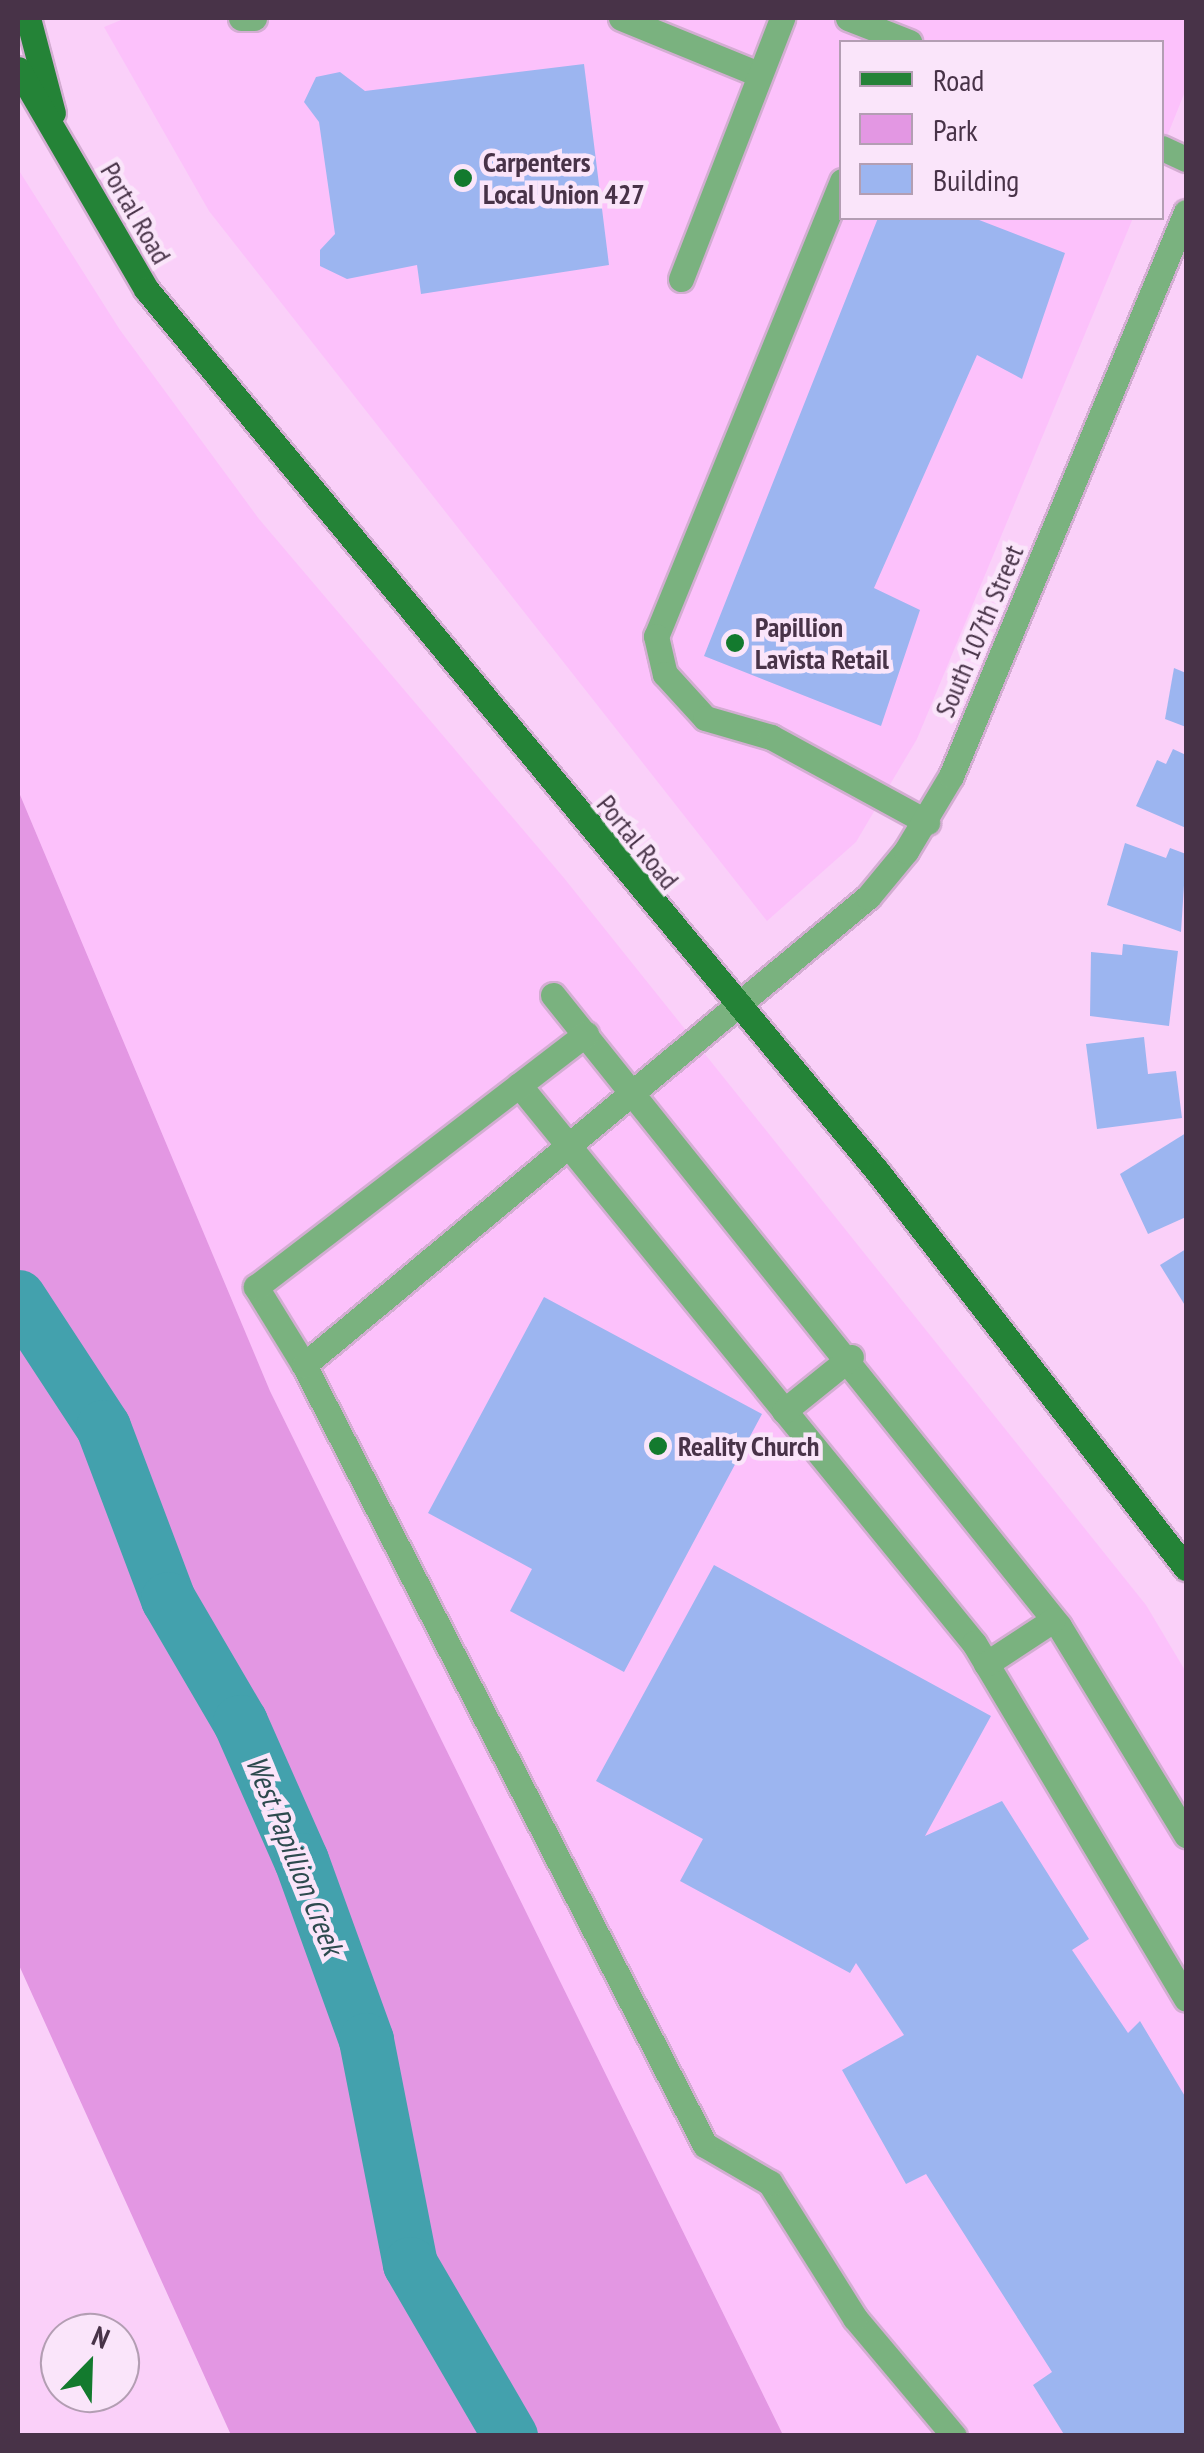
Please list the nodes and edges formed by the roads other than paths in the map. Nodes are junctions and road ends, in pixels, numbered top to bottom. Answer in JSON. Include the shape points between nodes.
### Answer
{"nodes":[{"id":1,"x":28,"y":18,"type":"edge"},
{"id":2,"x":240,"y":18,"type":"edge"},
{"id":3,"x":254,"y":18,"type":"edge"},
{"id":4,"x":621,"y":18,"type":"edge"},
{"id":5,"x":782,"y":18,"type":"edge"},
{"id":6,"x":848,"y":18,"type":"edge"},
{"id":7,"x":899,"y":40,"type":"edge"},
{"id":8,"x":18,"y":68,"type":"edge"},
{"id":9,"x":758,"y":74,"type":"junction"},
{"id":10,"x":60,"y":142,"type":"junction"},
{"id":11,"x":839,"y":189,"type":"edge"},
{"id":12,"x":1186,"y":212,"type":"edge"},
{"id":13,"x":681,"y":279,"type":"dead end"},
{"id":14,"x":927,"y":822,"type":"junction"},
{"id":15,"x":553,"y":996,"type":"dead end"},
{"id":16,"x":736,"y":1009,"type":"junction"},
{"id":17,"x":586,"y":1034,"type":"junction"},
{"id":18,"x":519,"y":1085,"type":"junction"},
{"id":19,"x":636,"y":1092,"type":"junction"},
{"id":20,"x":569,"y":1148,"type":"junction"},
{"id":21,"x":851,"y":1357,"type":"junction"},
{"id":22,"x":304,"y":1365,"type":"junction"},
{"id":23,"x":784,"y":1411,"type":"junction"},
{"id":24,"x":1186,"y":1568,"type":"edge"},
{"id":25,"x":1053,"y":1620,"type":"junction"},
{"id":26,"x":986,"y":1664,"type":"junction"},
{"id":27,"x":1186,"y":1835,"type":"edge"},
{"id":28,"x":1186,"y":1999,"type":"edge"},
{"id":29,"x":954,"y":2436,"type":"edge"}],
"edges":[{"from":1,"to":10,"type":"main road","name":"Portal Road"},
{"from":2,"to":3,"type":"street"},
{"from":4,"to":9,"type":"street"},
{"from":5,"to":9,"type":"street"},
{"from":6,"to":7,"type":"street"},
{"from":8,"to":10,"type":"main road","name":"Portal Road"},
{"from":9,"to":13,"type":"street"},
{"from":10,"to":16,"type":"main road","name":"Portal Road","via":[[146,289]]},
{"from":11,"to":14,"type":"street","via":[[656,636],[665,674],[705,718],[770,737]]},
{"from":12,"to":14,"type":"street","name":"South 107th Street"},
{"from":14,"to":16,"type":"street","name":"South 107th Street","via":[[868,897]]},
{"from":15,"to":17,"type":"street"},
{"from":16,"to":19,"type":"street","name":"South 107th Street"},
{"from":16,"to":24,"type":"main road","name":"Portal Road","via":[[878,1172]]},
{"from":17,"to":18,"type":"street"},
{"from":17,"to":19,"type":"street"},
{"from":18,"to":20,"type":"street"},
{"from":18,"to":22,"type":"street","via":[[256,1286]]},
{"from":19,"to":20,"type":"street","name":"South 107th Street"},
{"from":19,"to":21,"type":"street"},
{"from":20,"to":22,"type":"street","name":"South 107th Street"},
{"from":20,"to":23,"type":"street"},
{"from":21,"to":23,"type":"street"},
{"from":21,"to":25,"type":"street"},
{"from":22,"to":29,"type":"street","via":[[705,2145],[770,2182],[855,2318]]},
{"from":23,"to":26,"type":"street"},
{"from":25,"to":26,"type":"street"},
{"from":25,"to":27,"type":"street"},
{"from":26,"to":28,"type":"street"}]}
